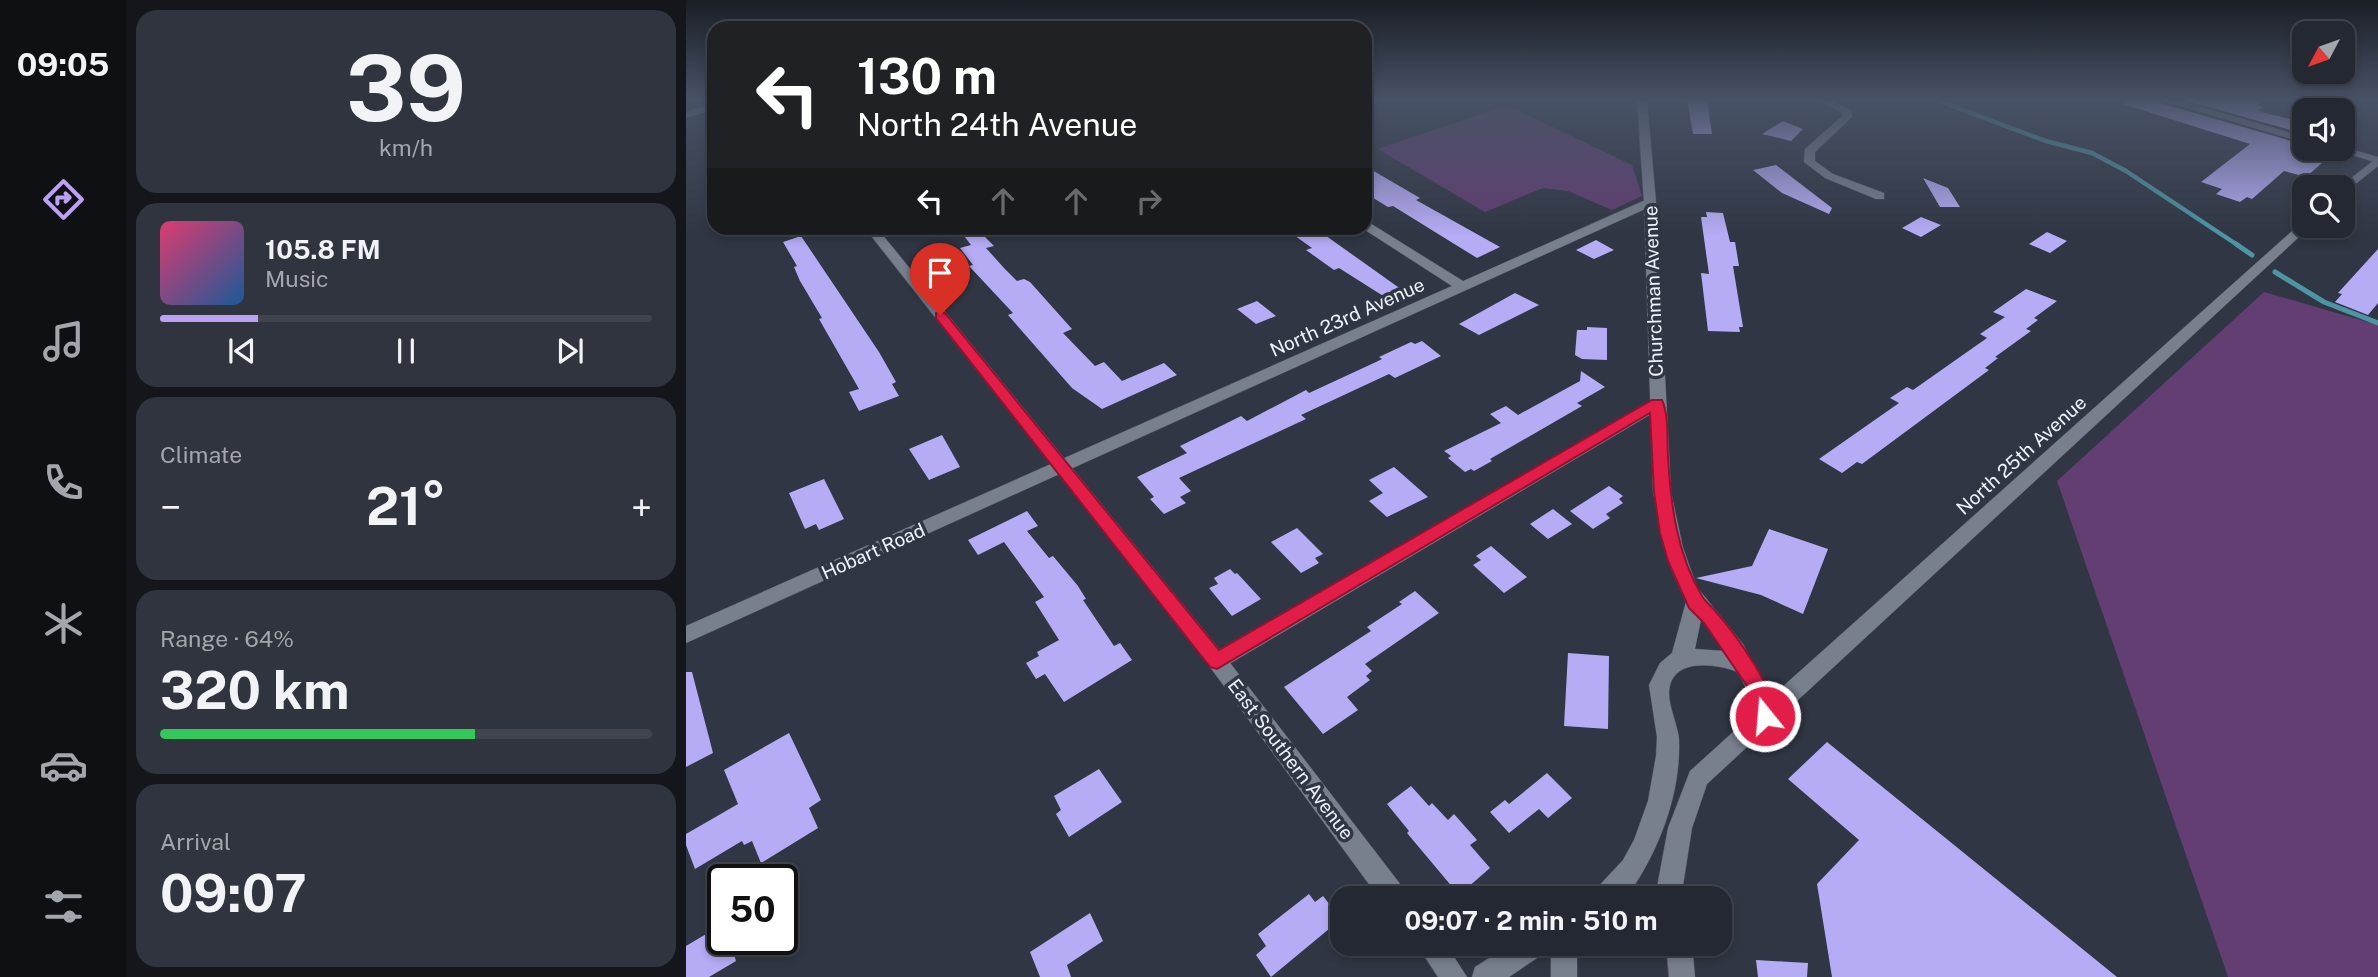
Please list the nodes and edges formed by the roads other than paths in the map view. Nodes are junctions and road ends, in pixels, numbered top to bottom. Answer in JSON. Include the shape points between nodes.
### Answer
{"nodes":[{"id":1,"x":1646,"y":146,"type":"edge"},
{"id":2,"x":1815,"y":146,"type":"edge"},
{"id":3,"x":2355,"y":154,"type":"edge"},
{"id":4,"x":2378,"y":160,"type":"edge"},
{"id":5,"x":2355,"y":180,"type":"edge"},
{"id":6,"x":1880,"y":196,"type":"dead end"},
{"id":7,"x":1650,"y":202,"type":"junction"},
{"id":8,"x":1372,"y":228,"type":"edge"},
{"id":9,"x":879,"y":235,"type":"edge"},
{"id":10,"x":2292,"y":238,"type":"edge"},
{"id":11,"x":1462,"y":286,"type":"junction"},
{"id":12,"x":1657,"y":403,"type":"junction"},
{"id":13,"x":1061,"y":467,"type":"junction"},
{"id":14,"x":1696,"y":603,"type":"junction"},
{"id":15,"x":686,"y":635,"type":"edge"},
{"id":16,"x":1217,"y":661,"type":"junction"},
{"id":17,"x":1677,"y":664,"type":"junction"},
{"id":18,"x":1744,"y":665,"type":"junction"},
{"id":19,"x":1765,"y":716,"type":"junction"},
{"id":20,"x":1386,"y":886,"type":"edge"},
{"id":21,"x":1620,"y":886,"type":"edge"},
{"id":22,"x":1670,"y":886,"type":"edge"},
{"id":23,"x":1439,"y":956,"type":"edge"},
{"id":24,"x":1517,"y":956,"type":"edge"},
{"id":25,"x":1564,"y":956,"type":"edge"},
{"id":26,"x":1682,"y":956,"type":"edge"},
{"id":27,"x":1454,"y":977,"type":"edge"},
{"id":28,"x":1485,"y":977,"type":"edge"},
{"id":29,"x":1564,"y":977,"type":"edge"},
{"id":30,"x":1682,"y":977,"type":"edge"}],
"edges":[{"from":1,"to":7,"type":"street","name":"Churchman Avenue"},
{"from":2,"to":6,"type":"street","via":[[1809,151],[1810,162],[1829,176]]},
{"from":3,"to":4,"type":"street"},
{"from":4,"to":5,"type":"street"},
{"from":7,"to":11,"type":"street","name":"North 23rd Avenue"},
{"from":7,"to":12,"type":"street","name":"Churchman Avenue"},
{"from":8,"to":11,"type":"street"},
{"from":9,"to":13,"type":"street","name":"East Southern Avenue"},
{"from":10,"to":19,"type":"street","name":"North 25th Avenue"},
{"from":11,"to":13,"type":"street","name":"North 23rd Avenue"},
{"from":12,"to":14,"type":"street","name":"Churchman Avenue","via":[[1668,533]]},
{"from":12,"to":16,"type":"street"},
{"from":13,"to":15,"type":"street","name":"Hobart Road"},
{"from":13,"to":16,"type":"street","name":"East Southern Avenue"},
{"from":14,"to":17,"type":"street","via":[[1687,646]]},
{"from":14,"to":18,"type":"street","name":"Churchman Avenue"},
{"from":16,"to":20,"type":"street","name":"East Southern Avenue"},
{"from":17,"to":18,"type":"street","via":[[1710,656]]},
{"from":17,"to":21,"type":"street","via":[[1666,672],[1659,689],[1668,740],[1663,783],[1654,816]]},
{"from":18,"to":19,"type":"street","name":"Churchman Avenue","via":[[1761,697]]},
{"from":19,"to":22,"type":"street","via":[[1698,778],[1680,828]]},
{"from":23,"to":27,"type":"street"},
{"from":24,"to":28,"type":"street"},
{"from":25,"to":29,"type":"street"},
{"from":26,"to":30,"type":"street"}]}
